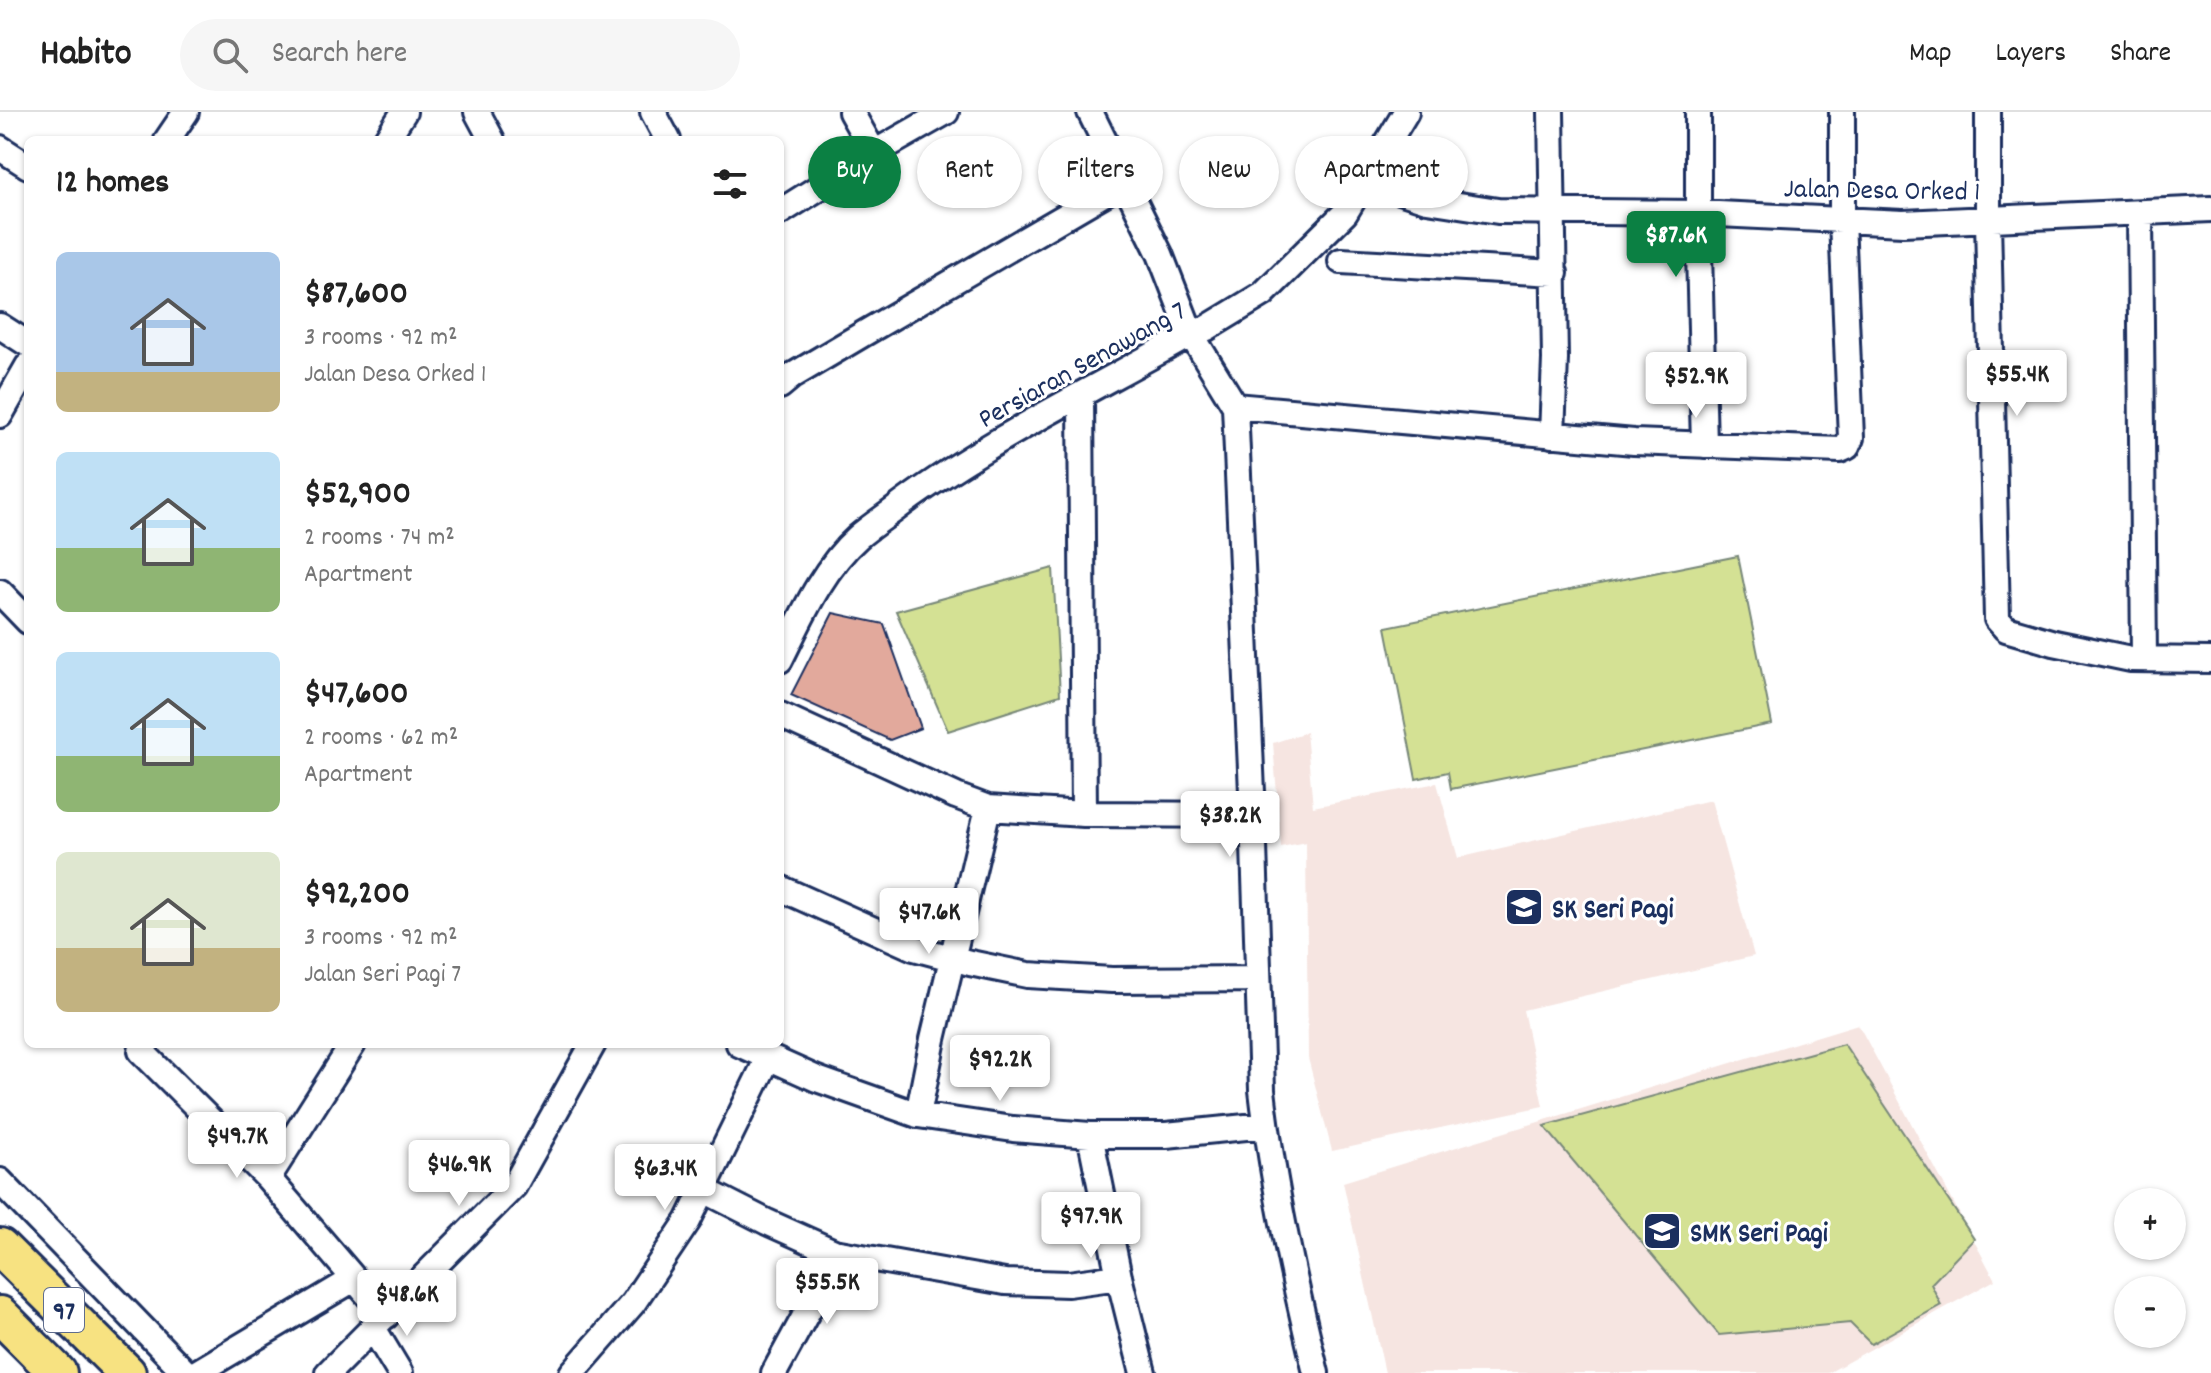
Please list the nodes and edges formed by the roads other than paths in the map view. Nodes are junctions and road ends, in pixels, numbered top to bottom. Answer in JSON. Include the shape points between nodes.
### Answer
{"nodes":[{"id":1,"x":186,"y":112,"type":"edge"},
{"id":2,"x":404,"y":112,"type":"edge"},
{"id":3,"x":477,"y":112,"type":"edge"},
{"id":4,"x":653,"y":112,"type":"edge"},
{"id":5,"x":851,"y":112,"type":"edge"},
{"id":6,"x":946,"y":112,"type":"edge"},
{"id":7,"x":1090,"y":112,"type":"edge"},
{"id":8,"x":1406,"y":112,"type":"edge"},
{"id":9,"x":1551,"y":112,"type":"edge"},
{"id":10,"x":1698,"y":112,"type":"edge"},
{"id":11,"x":1842,"y":112,"type":"edge"},
{"id":12,"x":1988,"y":112,"type":"edge"},
{"id":13,"x":170,"y":136,"type":"edge"},
{"id":14,"x":389,"y":136,"type":"edge"},
{"id":15,"x":490,"y":136,"type":"edge"},
{"id":16,"x":666,"y":136,"type":"edge"},
{"id":17,"x":864,"y":136,"type":"edge"},
{"id":18,"x":1102,"y":136,"type":"edge"},
{"id":19,"x":1392,"y":136,"type":"edge"},
{"id":20,"x":901,"y":138,"type":"edge"},
{"id":21,"x":0,"y":148,"type":"edge"},
{"id":22,"x":24,"y":163,"type":"edge"},
{"id":23,"x":808,"y":194,"type":"edge"},
{"id":24,"x":1468,"y":206,"type":"edge"},
{"id":25,"x":1079,"y":208,"type":"edge"},
{"id":26,"x":1137,"y":208,"type":"edge"},
{"id":27,"x":1348,"y":208,"type":"edge"},
{"id":28,"x":784,"y":209,"type":"edge"},
{"id":29,"x":2211,"y":209,"type":"edge"},
{"id":30,"x":1552,"y":211,"type":"junction"},
{"id":31,"x":1698,"y":213,"type":"junction"},
{"id":32,"x":2140,"y":213,"type":"junction"},
{"id":33,"x":1842,"y":220,"type":"junction"},
{"id":34,"x":1988,"y":220,"type":"junction"},
{"id":35,"x":1341,"y":261,"type":"dead end"},
{"id":36,"x":1555,"y":273,"type":"junction"},
{"id":37,"x":0,"y":326,"type":"edge"},
{"id":38,"x":1191,"y":334,"type":"junction"},
{"id":39,"x":24,"y":341,"type":"edge"},
{"id":40,"x":24,"y":373,"type":"edge"},
{"id":41,"x":784,"y":383,"type":"edge"},
{"id":42,"x":1081,"y":395,"type":"junction"},
{"id":43,"x":1235,"y":406,"type":"junction"},
{"id":44,"x":0,"y":415,"type":"edge"},
{"id":45,"x":1552,"y":435,"type":"junction"},
{"id":46,"x":1704,"y":445,"type":"junction"},
{"id":47,"x":0,"y":592,"type":"edge"},
{"id":48,"x":24,"y":617,"type":"edge"},
{"id":49,"x":784,"y":652,"type":"edge"},
{"id":50,"x":2144,"y":659,"type":"junction"},
{"id":51,"x":2211,"y":660,"type":"edge"},
{"id":52,"x":784,"y":717,"type":"edge"},
{"id":53,"x":988,"y":808,"type":"junction"},
{"id":54,"x":1084,"y":814,"type":"junction"},
{"id":55,"x":1253,"y":815,"type":"junction"},
{"id":56,"x":784,"y":890,"type":"edge"},
{"id":57,"x":953,"y":959,"type":"junction"},
{"id":58,"x":1258,"y":979,"type":"junction"},
{"id":59,"x":143,"y":1048,"type":"edge"},
{"id":60,"x":350,"y":1048,"type":"edge"},
{"id":61,"x":591,"y":1048,"type":"edge"},
{"id":62,"x":747,"y":1048,"type":"edge"},
{"id":63,"x":768,"y":1058,"type":"junction"},
{"id":64,"x":918,"y":1115,"type":"junction"},
{"id":65,"x":1266,"y":1125,"type":"junction"},
{"id":66,"x":1090,"y":1135,"type":"junction"},
{"id":67,"x":268,"y":1178,"type":"junction"},
{"id":68,"x":0,"y":1181,"type":"edge"},
{"id":69,"x":704,"y":1190,"type":"junction"},
{"id":70,"x":0,"y":1247,"type":"edge"},
{"id":71,"x":834,"y":1252,"type":"junction"},
{"id":72,"x":1119,"y":1277,"type":"junction"},
{"id":73,"x":354,"y":1279,"type":"junction"},
{"id":74,"x":0,"y":1315,"type":"edge"},
{"id":75,"x":380,"y":1322,"type":"junction"},
{"id":76,"x":58,"y":1373,"type":"edge"},
{"id":77,"x":127,"y":1373,"type":"edge"},
{"id":78,"x":186,"y":1373,"type":"edge"},
{"id":79,"x":196,"y":1373,"type":"edge"},
{"id":80,"x":328,"y":1373,"type":"edge"},
{"id":81,"x":400,"y":1373,"type":"edge"},
{"id":82,"x":572,"y":1373,"type":"edge"},
{"id":83,"x":774,"y":1373,"type":"edge"},
{"id":84,"x":1143,"y":1373,"type":"edge"},
{"id":85,"x":1316,"y":1373,"type":"edge"}],
"edges":[{"from":1,"to":13,"type":"street"},
{"from":2,"to":14,"type":"street"},
{"from":3,"to":15,"type":"street"},
{"from":4,"to":16,"type":"street"},
{"from":5,"to":17,"type":"street"},
{"from":6,"to":20,"type":"street"},
{"from":7,"to":18,"type":"street"},
{"from":8,"to":19,"type":"street","name":"Persiaran Senawang 7"},
{"from":9,"to":30,"type":"street"},
{"from":10,"to":31,"type":"street"},
{"from":11,"to":33,"type":"street"},
{"from":12,"to":34,"type":"street"},
{"from":21,"to":22,"type":"street"},
{"from":23,"to":28,"type":"street"},
{"from":24,"to":30,"type":"street","name":"Jalan Desa Orked 1"},
{"from":25,"to":41,"type":"street"},
{"from":26,"to":38,"type":"street"},
{"from":27,"to":38,"type":"street","name":"Persiaran Senawang 7","via":[[1263,294]]},
{"from":29,"to":32,"type":"street","name":"Jalan Desa Orked 1"},
{"from":30,"to":31,"type":"street","name":"Jalan Desa Orked 1"},
{"from":30,"to":36,"type":"street"},
{"from":31,"to":33,"type":"street","name":"Jalan Desa Orked 1"},
{"from":31,"to":46,"type":"street"},
{"from":32,"to":34,"type":"street","name":"Jalan Desa Orked 1"},
{"from":32,"to":50,"type":"street"},
{"from":33,"to":34,"type":"street","name":"Jalan Desa Orked 1"},
{"from":33,"to":46,"type":"street","via":[[1851,438],[1847,447]]},
{"from":34,"to":50,"type":"street","via":[[1997,619],[2006,629],[2054,643]]},
{"from":35,"to":36,"type":"street"},
{"from":36,"to":45,"type":"street"},
{"from":37,"to":39,"type":"street"},
{"from":38,"to":42,"type":"street","name":"Persiaran Senawang 7"},
{"from":38,"to":43,"type":"street"},
{"from":40,"to":44,"type":"street"},
{"from":42,"to":49,"type":"street","name":"Persiaran Senawang 7","via":[[945,473],[857,538],[826,575]]},
{"from":42,"to":54,"type":"street"},
{"from":43,"to":45,"type":"street"},
{"from":43,"to":55,"type":"street"},
{"from":45,"to":46,"type":"street"},
{"from":47,"to":48,"type":"street"},
{"from":50,"to":51,"type":"street"},
{"from":52,"to":53,"type":"street"},
{"from":53,"to":54,"type":"street"},
{"from":53,"to":57,"type":"street"},
{"from":54,"to":55,"type":"street"},
{"from":55,"to":58,"type":"street"},
{"from":56,"to":57,"type":"street","via":[[914,948]]},
{"from":57,"to":58,"type":"street","via":[[1028,975]]},
{"from":57,"to":64,"type":"street"},
{"from":58,"to":65,"type":"street"},
{"from":59,"to":67,"type":"street"},
{"from":60,"to":67,"type":"street"},
{"from":61,"to":75,"type":"street","via":[[514,1186]]},
{"from":62,"to":63,"type":"street"},
{"from":63,"to":64,"type":"street"},
{"from":63,"to":69,"type":"street"},
{"from":64,"to":66,"type":"street"},
{"from":65,"to":66,"type":"street","via":[[1166,1135]]},
{"from":65,"to":85,"type":"street"},
{"from":66,"to":72,"type":"street"},
{"from":67,"to":73,"type":"street"},
{"from":68,"to":78,"type":"street"},
{"from":69,"to":71,"type":"street"},
{"from":69,"to":82,"type":"street","via":[[633,1303]]},
{"from":70,"to":77,"type":"main road","number":"97"},
{"from":71,"to":72,"type":"street","via":[[1005,1282],[1068,1284]]},
{"from":71,"to":83,"type":"street"},
{"from":72,"to":84,"type":"street"},
{"from":73,"to":75,"type":"street"},
{"from":73,"to":79,"type":"street"},
{"from":74,"to":76,"type":"main road","number":"97"},
{"from":75,"to":80,"type":"street"},
{"from":75,"to":81,"type":"street"}]}
